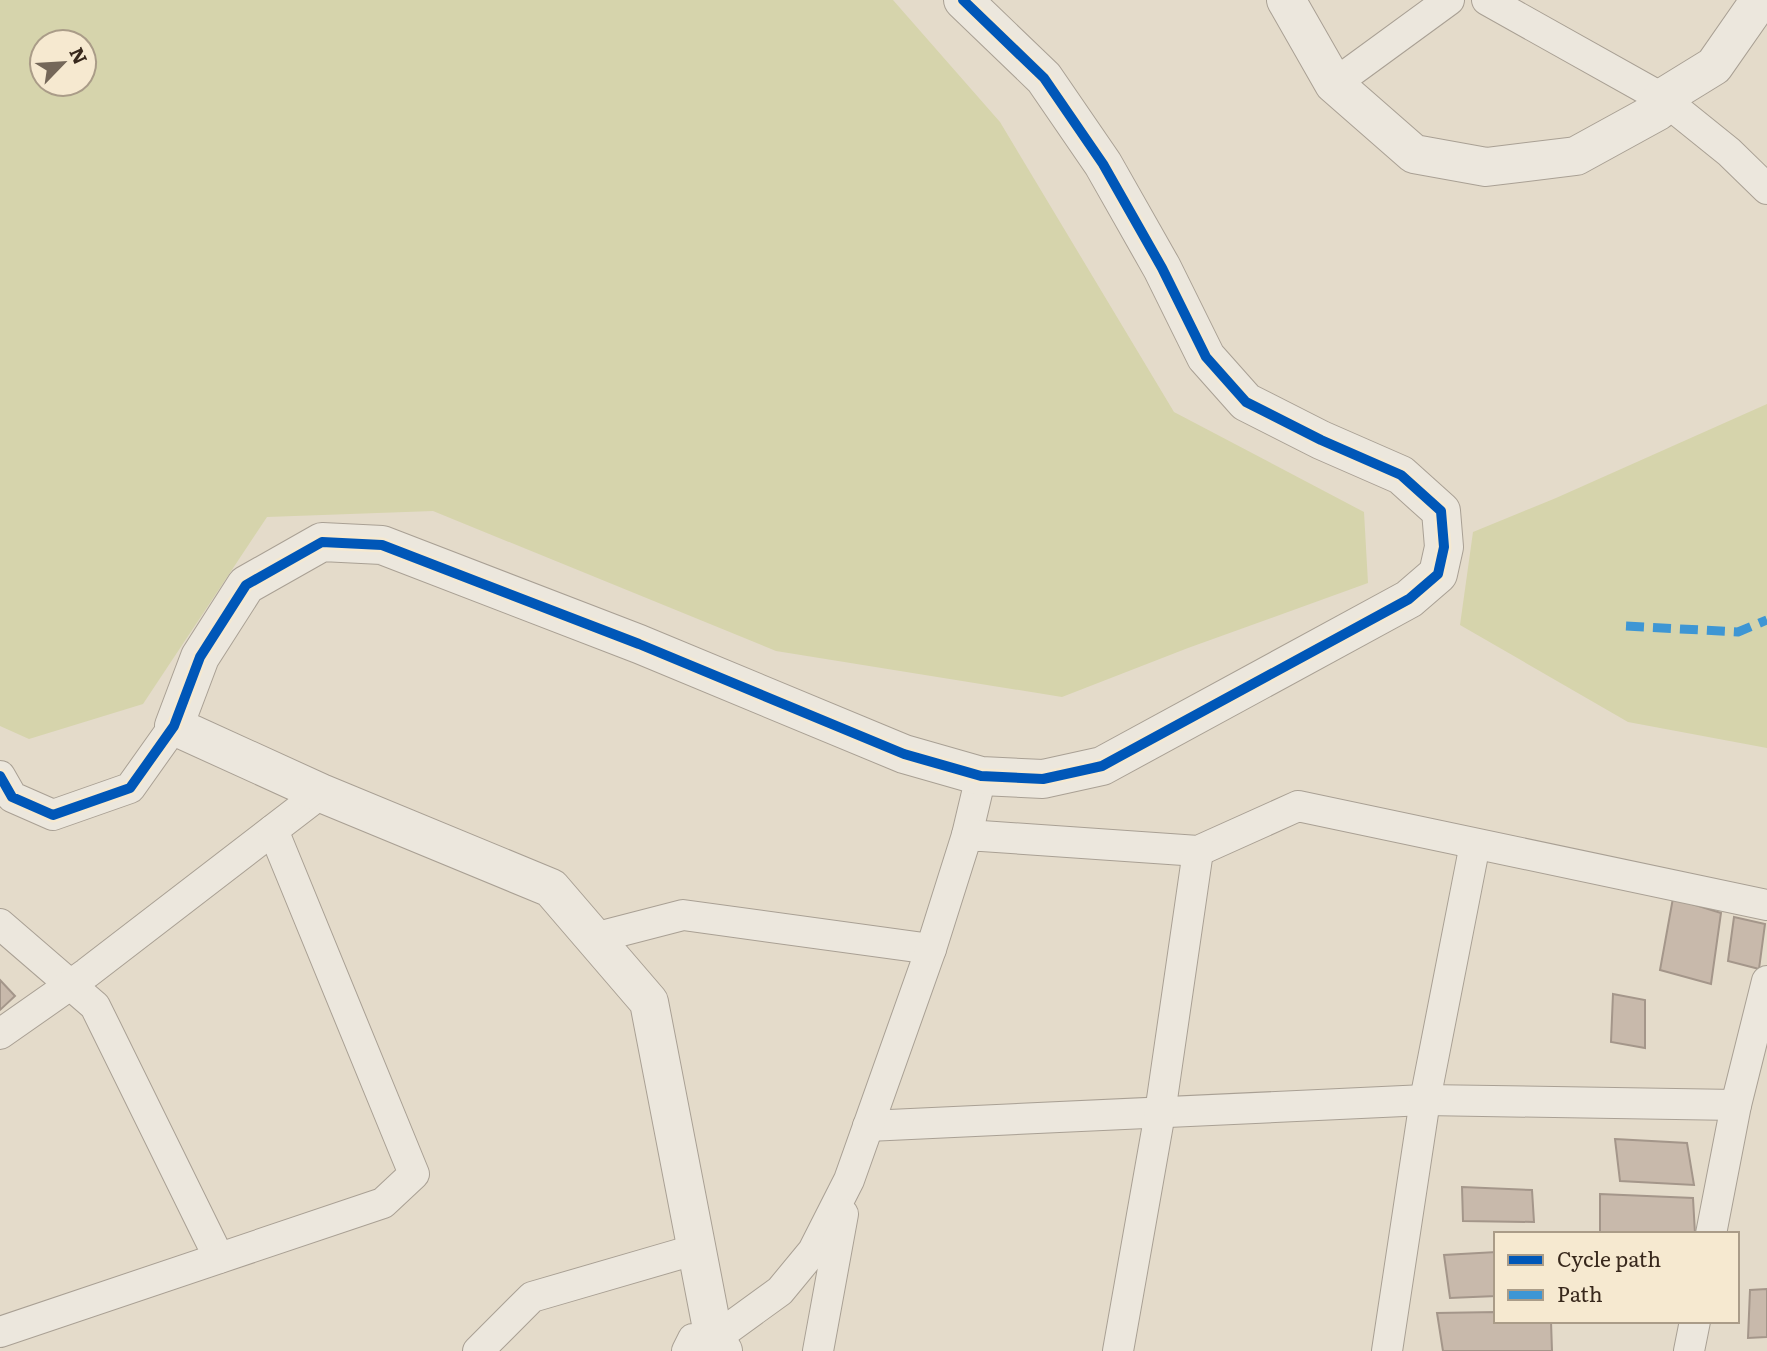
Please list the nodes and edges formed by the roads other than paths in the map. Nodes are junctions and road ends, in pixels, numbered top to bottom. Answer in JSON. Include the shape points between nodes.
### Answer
{"nodes":[{"id":1,"x":963,"y":0,"type":"edge"},
{"id":2,"x":1449,"y":0,"type":"edge"},
{"id":3,"x":1488,"y":0,"type":"edge"},
{"id":4,"x":1760,"y":0,"type":"edge"},
{"id":5,"x":1291,"y":2,"type":"edge"},
{"id":6,"x":1334,"y":84,"type":"junction"},
{"id":7,"x":1662,"y":98,"type":"junction"},
{"id":8,"x":1767,"y":189,"type":"edge"},
{"id":9,"x":174,"y":726,"type":"junction"},
{"id":10,"x":0,"y":776,"type":"edge"},
{"id":11,"x":981,"y":776,"type":"junction"},
{"id":12,"x":321,"y":793,"type":"junction"},
{"id":13,"x":273,"y":831,"type":"junction"},
{"id":14,"x":967,"y":835,"type":"junction"},
{"id":15,"x":1475,"y":844,"type":"junction"},
{"id":16,"x":1198,"y":851,"type":"junction"},
{"id":17,"x":1767,"y":905,"type":"edge"},
{"id":18,"x":0,"y":924,"type":"edge"},
{"id":19,"x":594,"y":938,"type":"junction"},
{"id":20,"x":931,"y":949,"type":"junction"},
{"id":21,"x":1767,"y":981,"type":"edge"},
{"id":22,"x":71,"y":985,"type":"junction"},
{"id":23,"x":0,"y":1034,"type":"edge"},
{"id":24,"x":1425,"y":1100,"type":"junction"},
{"id":25,"x":1736,"y":1105,"type":"junction"},
{"id":26,"x":1160,"y":1113,"type":"junction"},
{"id":27,"x":868,"y":1126,"type":"junction"},
{"id":28,"x":849,"y":1180,"type":"junction"},
{"id":29,"x":1711,"y":1232,"type":"edge"},
{"id":30,"x":697,"y":1249,"type":"junction"},
{"id":31,"x":219,"y":1258,"type":"junction"},
{"id":32,"x":1695,"y":1323,"type":"edge"},
{"id":33,"x":0,"y":1332,"type":"edge"},
{"id":34,"x":708,"y":1347,"type":"edge"},
{"id":35,"x":478,"y":1351,"type":"edge"},
{"id":36,"x":818,"y":1351,"type":"edge"},
{"id":37,"x":1118,"y":1351,"type":"edge"},
{"id":38,"x":1387,"y":1351,"type":"edge"},
{"id":39,"x":1689,"y":1351,"type":"edge"}],
"edges":[{"from":1,"to":11,"type":"street","via":[[1052,89],[1103,164],[1206,357],[1246,402],[1401,475],[1441,511],[1444,547],[1438,574],[1409,599],[1102,766],[1043,779]]},
{"from":2,"to":6,"type":"street"},
{"from":3,"to":7,"type":"street"},
{"from":4,"to":7,"type":"street","via":[[1714,66]]},
{"from":5,"to":6,"type":"street"},
{"from":6,"to":7,"type":"street","via":[[1414,154],[1486,167],[1576,156],[1658,111]]},
{"from":7,"to":8,"type":"street"},
{"from":9,"to":10,"type":"street","via":[[130,788],[52,814],[12,797]]},
{"from":9,"to":11,"type":"street","via":[[200,657],[246,585],[321,542],[382,545],[639,644],[904,754]]},
{"from":9,"to":12,"type":"street"},
{"from":11,"to":14,"type":"street"},
{"from":12,"to":13,"type":"street"},
{"from":12,"to":19,"type":"street","via":[[551,888]]},
{"from":13,"to":22,"type":"street"},
{"from":13,"to":31,"type":"street","via":[[414,1174],[383,1203]]},
{"from":14,"to":16,"type":"street"},
{"from":14,"to":20,"type":"street"},
{"from":15,"to":16,"type":"street","via":[[1298,806]]},
{"from":15,"to":17,"type":"street"},
{"from":15,"to":24,"type":"street"},
{"from":16,"to":26,"type":"street"},
{"from":18,"to":22,"type":"street"},
{"from":19,"to":20,"type":"street","via":[[683,915]]},
{"from":19,"to":30,"type":"street","via":[[649,1002]]},
{"from":20,"to":27,"type":"street"},
{"from":21,"to":25,"type":"street"},
{"from":22,"to":23,"type":"street"},
{"from":22,"to":31,"type":"street","via":[[94,1006]]},
{"from":24,"to":25,"type":"street"},
{"from":24,"to":26,"type":"street"},
{"from":24,"to":38,"type":"street"},
{"from":25,"to":29,"type":"street"},
{"from":26,"to":27,"type":"street"},
{"from":26,"to":37,"type":"street"},
{"from":27,"to":28,"type":"street"},
{"from":28,"to":34,"type":"street","via":[[813,1251],[780,1291]]},
{"from":28,"to":36,"type":"street"},
{"from":30,"to":34,"type":"street"},
{"from":30,"to":35,"type":"street","via":[[532,1297]]},
{"from":31,"to":33,"type":"street"},
{"from":32,"to":39,"type":"street"}]}
